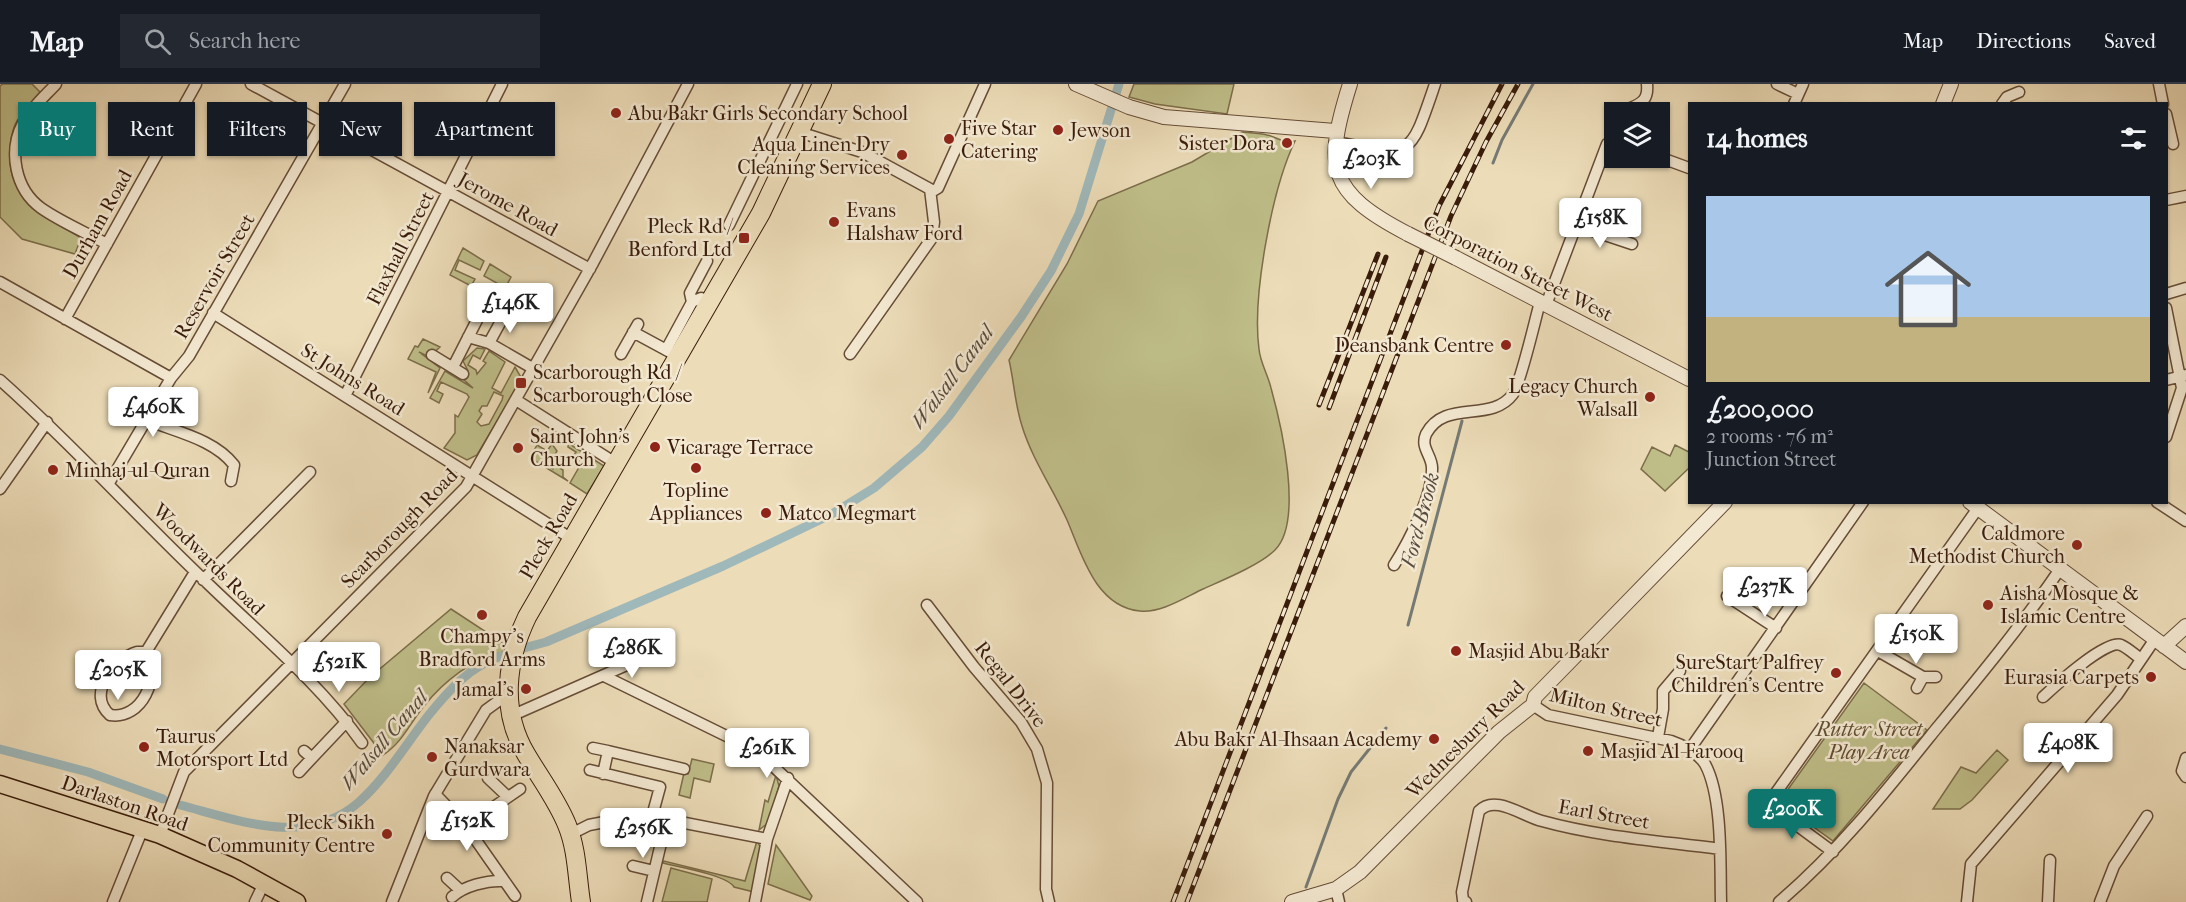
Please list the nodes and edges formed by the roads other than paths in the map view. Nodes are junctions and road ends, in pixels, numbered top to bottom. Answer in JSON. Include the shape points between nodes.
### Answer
{"nodes":[{"id":1,"x":56,"y":84,"type":"edge"},
{"id":2,"x":196,"y":84,"type":"edge"},
{"id":3,"x":251,"y":84,"type":"edge"},
{"id":4,"x":345,"y":84,"type":"edge"},
{"id":5,"x":502,"y":84,"type":"edge"},
{"id":6,"x":688,"y":84,"type":"edge"},
{"id":7,"x":797,"y":84,"type":"edge"},
{"id":8,"x":822,"y":84,"type":"edge"},
{"id":9,"x":985,"y":84,"type":"edge"},
{"id":10,"x":1076,"y":84,"type":"edge"},
{"id":11,"x":1350,"y":84,"type":"edge"},
{"id":12,"x":1435,"y":84,"type":"edge"},
{"id":13,"x":1647,"y":84,"type":"edge"},
{"id":14,"x":1777,"y":84,"type":"edge"},
{"id":15,"x":1951,"y":84,"type":"edge"},
{"id":16,"x":2160,"y":84,"type":"edge"},
{"id":17,"x":2019,"y":92,"type":"dead end"},
{"id":18,"x":1798,"y":94,"type":"edge"},
{"id":19,"x":334,"y":102,"type":"edge"},
{"id":20,"x":1643,"y":102,"type":"edge"},
{"id":21,"x":1944,"y":102,"type":"edge"},
{"id":22,"x":2003,"y":102,"type":"edge"},
{"id":23,"x":2163,"y":102,"type":"edge"},
{"id":24,"x":319,"y":123,"type":"edge"},
{"id":25,"x":319,"y":128,"type":"edge"},
{"id":26,"x":2168,"y":128,"type":"edge"},
{"id":27,"x":799,"y":132,"type":"junction"},
{"id":28,"x":1335,"y":136,"type":"junction"},
{"id":29,"x":2173,"y":144,"type":"dead end"},
{"id":30,"x":1604,"y":152,"type":"edge"},
{"id":31,"x":381,"y":156,"type":"edge"},
{"id":32,"x":1670,"y":161,"type":"edge"},
{"id":33,"x":1688,"y":168,"type":"edge"},
{"id":34,"x":930,"y":189,"type":"junction"},
{"id":35,"x":448,"y":192,"type":"junction"},
{"id":36,"x":2186,"y":196,"type":"edge"},
{"id":37,"x":2168,"y":200,"type":"edge"},
{"id":38,"x":740,"y":203,"type":"junction"},
{"id":39,"x":761,"y":213,"type":"junction"},
{"id":40,"x":729,"y":225,"type":"dead end"},
{"id":41,"x":1578,"y":226,"type":"junction"},
{"id":42,"x":107,"y":244,"type":"junction"},
{"id":43,"x":1632,"y":244,"type":"dead end"},
{"id":44,"x":707,"y":261,"type":"dead end"},
{"id":45,"x":590,"y":269,"type":"junction"},
{"id":46,"x":0,"y":282,"type":"edge"},
{"id":47,"x":2186,"y":288,"type":"edge"},
{"id":48,"x":2168,"y":293,"type":"edge"},
{"id":49,"x":701,"y":301,"type":"junction"},
{"id":50,"x":1543,"y":304,"type":"junction"},
{"id":51,"x":506,"y":312,"type":"dead end"},
{"id":52,"x":213,"y":313,"type":"junction"},
{"id":53,"x":2168,"y":316,"type":"edge"},
{"id":54,"x":478,"y":318,"type":"dead end"},
{"id":55,"x":65,"y":319,"type":"junction"},
{"id":56,"x":468,"y":337,"type":"junction"},
{"id":57,"x":489,"y":343,"type":"junction"},
{"id":58,"x":621,"y":354,"type":"dead end"},
{"id":59,"x":673,"y":354,"type":"junction"},
{"id":60,"x":850,"y":354,"type":"dead end"},
{"id":61,"x":432,"y":355,"type":"dead end"},
{"id":62,"x":453,"y":367,"type":"junction"},
{"id":63,"x":534,"y":369,"type":"junction"},
{"id":64,"x":463,"y":374,"type":"dead end"},
{"id":65,"x":2183,"y":376,"type":"edge"},
{"id":66,"x":171,"y":378,"type":"junction"},
{"id":67,"x":1688,"y":378,"type":"edge"},
{"id":68,"x":0,"y":380,"type":"edge"},
{"id":69,"x":2168,"y":380,"type":"edge"},
{"id":70,"x":345,"y":396,"type":"junction"},
{"id":71,"x":516,"y":400,"type":"junction"},
{"id":72,"x":147,"y":420,"type":"junction"},
{"id":73,"x":47,"y":422,"type":"junction"},
{"id":74,"x":2168,"y":431,"type":"edge"},
{"id":75,"x":617,"y":464,"type":"junction"},
{"id":76,"x":310,"y":472,"type":"dead end"},
{"id":77,"x":473,"y":475,"type":"junction"},
{"id":78,"x":231,"y":481,"type":"dead end"},
{"id":79,"x":109,"y":483,"type":"junction"},
{"id":80,"x":0,"y":489,"type":"edge"},
{"id":81,"x":1723,"y":504,"type":"edge"},
{"id":82,"x":1862,"y":504,"type":"edge"},
{"id":83,"x":2160,"y":504,"type":"edge"},
{"id":84,"x":1974,"y":505,"type":"edge"},
{"id":85,"x":2186,"y":521,"type":"edge"},
{"id":86,"x":572,"y":539,"type":"junction"},
{"id":87,"x":1394,"y":565,"type":"dead end"},
{"id":88,"x":2060,"y":569,"type":"junction"},
{"id":89,"x":199,"y":576,"type":"junction"},
{"id":90,"x":1726,"y":596,"type":"dead end"},
{"id":91,"x":927,"y":604,"type":"dead end"},
{"id":92,"x":2186,"y":626,"type":"edge"},
{"id":93,"x":1776,"y":628,"type":"junction"},
{"id":94,"x":2159,"y":643,"type":"junction"},
{"id":95,"x":1878,"y":651,"type":"junction"},
{"id":96,"x":146,"y":652,"type":"junction"},
{"id":97,"x":647,"y":656,"type":"dead end"},
{"id":98,"x":2141,"y":659,"type":"junction"},
{"id":99,"x":2186,"y":662,"type":"edge"},
{"id":100,"x":291,"y":664,"type":"junction"},
{"id":101,"x":1680,"y":671,"type":"dead end"},
{"id":102,"x":604,"y":676,"type":"junction"},
{"id":103,"x":1923,"y":677,"type":"junction"},
{"id":104,"x":1936,"y":677,"type":"dead end"},
{"id":105,"x":1917,"y":688,"type":"dead end"},
{"id":106,"x":508,"y":694,"type":"junction"},
{"id":107,"x":2043,"y":697,"type":"dead end"},
{"id":108,"x":1533,"y":705,"type":"junction"},
{"id":109,"x":511,"y":716,"type":"junction"},
{"id":110,"x":346,"y":721,"type":"junction"},
{"id":111,"x":1658,"y":737,"type":"junction"},
{"id":112,"x":362,"y":743,"type":"dead end"},
{"id":113,"x":593,"y":748,"type":"dead end"},
{"id":114,"x":1690,"y":749,"type":"junction"},
{"id":115,"x":608,"y":751,"type":"junction"},
{"id":116,"x":2186,"y":758,"type":"edge"},
{"id":117,"x":684,"y":769,"type":"dead end"},
{"id":118,"x":590,"y":770,"type":"dead end"},
{"id":119,"x":299,"y":771,"type":"dead end"},
{"id":120,"x":603,"y":774,"type":"junction"},
{"id":121,"x":2186,"y":777,"type":"edge"},
{"id":122,"x":488,"y":778,"type":"dead end"},
{"id":123,"x":788,"y":778,"type":"junction"},
{"id":124,"x":0,"y":784,"type":"edge"},
{"id":125,"x":520,"y":789,"type":"dead end"},
{"id":126,"x":435,"y":794,"type":"junction"},
{"id":127,"x":507,"y":796,"type":"junction"},
{"id":128,"x":2147,"y":816,"type":"dead end"},
{"id":129,"x":651,"y":820,"type":"junction"},
{"id":130,"x":666,"y":822,"type":"junction"},
{"id":131,"x":466,"y":826,"type":"junction"},
{"id":132,"x":143,"y":828,"type":"junction"},
{"id":133,"x":571,"y":834,"type":"junction"},
{"id":134,"x":160,"y":835,"type":"junction"},
{"id":135,"x":767,"y":839,"type":"junction"},
{"id":136,"x":1720,"y":849,"type":"junction"},
{"id":137,"x":1833,"y":852,"type":"junction"},
{"id":138,"x":2051,"y":860,"type":"dead end"},
{"id":139,"x":633,"y":866,"type":"dead end"},
{"id":140,"x":654,"y":871,"type":"junction"},
{"id":141,"x":447,"y":878,"type":"dead end"},
{"id":142,"x":504,"y":881,"type":"junction"},
{"id":143,"x":264,"y":883,"type":"junction"},
{"id":144,"x":1338,"y":895,"type":"edge"},
{"id":145,"x":515,"y":896,"type":"dead end"},
{"id":146,"x":113,"y":902,"type":"edge"},
{"id":147,"x":255,"y":902,"type":"edge"},
{"id":148,"x":297,"y":902,"type":"edge"},
{"id":149,"x":392,"y":902,"type":"edge"},
{"id":150,"x":581,"y":902,"type":"edge"},
{"id":151,"x":647,"y":902,"type":"edge"},
{"id":152,"x":755,"y":902,"type":"edge"},
{"id":153,"x":917,"y":902,"type":"edge"},
{"id":154,"x":1049,"y":902,"type":"edge"},
{"id":155,"x":1292,"y":902,"type":"edge"},
{"id":156,"x":1466,"y":902,"type":"edge"},
{"id":157,"x":1721,"y":902,"type":"edge"},
{"id":158,"x":1779,"y":902,"type":"edge"},
{"id":159,"x":1967,"y":902,"type":"edge"},
{"id":160,"x":2048,"y":902,"type":"edge"},
{"id":161,"x":2100,"y":902,"type":"edge"}],
"edges":[{"from":1,"to":42,"type":"street","via":[[22,124],[15,157],[19,177],[40,207]]},
{"from":2,"to":42,"type":"street","name":"Durham Road"},
{"from":3,"to":24,"type":"street","name":"Jerome Road"},
{"from":4,"to":19,"type":"street","name":"Reservoir Street"},
{"from":5,"to":35,"type":"street","name":"Flaxhall Street"},
{"from":6,"to":45,"type":"street","name":"Scarborough Road"},
{"from":7,"to":38,"type":"street"},
{"from":8,"to":27,"type":"highway","name":"Pleck Road"},
{"from":9,"to":34,"type":"street","via":[[938,188]]},
{"from":10,"to":28,"type":"street","via":[[1129,107],[1174,118]]},
{"from":11,"to":28,"type":"street"},
{"from":12,"to":28,"type":"street","via":[[1412,142],[1395,151]]},
{"from":13,"to":20,"type":"street"},
{"from":14,"to":18,"type":"street"},
{"from":15,"to":21,"type":"street"},
{"from":16,"to":23,"type":"street"},
{"from":17,"to":22,"type":"street"},
{"from":25,"to":52,"type":"street","name":"Reservoir Street"},
{"from":26,"to":29,"type":"street"},
{"from":27,"to":34,"type":"street","via":[[862,152]]},
{"from":27,"to":39,"type":"highway","name":"Pleck Road"},
{"from":28,"to":50,"type":"street","name":"Corporation Street West","bridge":true,"via":[[1337,170],[1347,189],[1362,204],[1408,234]]},
{"from":30,"to":41,"type":"street"},
{"from":31,"to":35,"type":"street","name":"Jerome Road"},
{"from":32,"to":33,"type":"street"},
{"from":34,"to":60,"type":"street","via":[[932,238]]},
{"from":35,"to":45,"type":"street","name":"Jerome Road"},
{"from":35,"to":70,"type":"street","name":"Flaxhall Street"},
{"from":36,"to":37,"type":"street"},
{"from":38,"to":39,"type":"street"},
{"from":38,"to":40,"type":"street"},
{"from":39,"to":49,"type":"highway","name":"Pleck Road"},
{"from":41,"to":43,"type":"street"},
{"from":41,"to":50,"type":"street"},
{"from":42,"to":55,"type":"street","name":"Durham Road"},
{"from":44,"to":49,"type":"street","name":"Pleck Road","via":[[690,293]]},
{"from":45,"to":63,"type":"street","name":"Scarborough Road"},
{"from":46,"to":55,"type":"street"},
{"from":47,"to":48,"type":"street"},
{"from":49,"to":59,"type":"highway","name":"Pleck Road"},
{"from":50,"to":67,"type":"street","name":"Corporation Street West"},
{"from":50,"to":87,"type":"street","via":[[1514,393],[1496,407],[1458,411],[1439,419],[1427,433],[1423,443],[1432,471],[1413,536]]},
{"from":51,"to":57,"type":"street"},
{"from":52,"to":66,"type":"street","name":"Reservoir Street"},
{"from":52,"to":70,"type":"street","name":"St Johns Road"},
{"from":53,"to":65,"type":"street"},
{"from":54,"to":56,"type":"street"},
{"from":55,"to":66,"type":"street"},
{"from":56,"to":57,"type":"street"},
{"from":56,"to":62,"type":"street"},
{"from":57,"to":63,"type":"street"},
{"from":58,"to":59,"type":"street","via":[[635,328]]},
{"from":59,"to":75,"type":"highway","name":"Pleck Road"},
{"from":61,"to":62,"type":"street"},
{"from":62,"to":64,"type":"street"},
{"from":63,"to":71,"type":"street","name":"Scarborough Road"},
{"from":65,"to":69,"type":"street"},
{"from":65,"to":74,"type":"street"},
{"from":66,"to":72,"type":"street","name":"Reservoir Street"},
{"from":68,"to":73,"type":"street","name":"Woodwards Road"},
{"from":70,"to":77,"type":"street","name":"St Johns Road"},
{"from":71,"to":75,"type":"street"},
{"from":71,"to":77,"type":"street","name":"Scarborough Road"},
{"from":72,"to":78,"type":"street","via":[[203,441],[229,459],[234,465]]},
{"from":72,"to":79,"type":"street","name":"Reservoir Street"},
{"from":73,"to":79,"type":"street","name":"Woodwards Road"},
{"from":73,"to":80,"type":"street"},
{"from":75,"to":86,"type":"highway","name":"Pleck Road"},
{"from":76,"to":89,"type":"street"},
{"from":77,"to":86,"type":"street","name":"St Johns Road"},
{"from":77,"to":100,"type":"street","name":"Scarborough Road","via":[[437,518]]},
{"from":79,"to":89,"type":"street","name":"Woodwards Road"},
{"from":81,"to":108,"type":"street","name":"Wednesbury Road","via":[[1534,697]]},
{"from":82,"to":93,"type":"street"},
{"from":83,"to":85,"type":"street"},
{"from":84,"to":88,"type":"street"},
{"from":84,"to":95,"type":"street"},
{"from":86,"to":106,"type":"highway","name":"Pleck Road","via":[[527,617],[515,646]]},
{"from":88,"to":94,"type":"street"},
{"from":88,"to":137,"type":"street","via":[[1898,778]]},
{"from":89,"to":96,"type":"street"},
{"from":89,"to":100,"type":"street","name":"Woodwards Road"},
{"from":90,"to":93,"type":"street"},
{"from":91,"to":154,"type":"street","name":"Regal Drive","via":[[974,668],[1021,722],[1037,749],[1047,783]]},
{"from":92,"to":94,"type":"street"},
{"from":93,"to":114,"type":"street"},
{"from":94,"to":98,"type":"street"},
{"from":94,"to":99,"type":"street"},
{"from":95,"to":103,"type":"street"},
{"from":95,"to":137,"type":"street","via":[[1768,804]]},
{"from":96,"to":96,"type":"street","via":[[150,671],[146,696],[128,714],[110,715],[100,697],[107,676],[123,657]]},
{"from":97,"to":102,"type":"street"},
{"from":98,"to":107,"type":"street","via":[[2121,645],[2111,645],[2066,675]]},
{"from":98,"to":159,"type":"street","via":[[2117,696],[1971,864]]},
{"from":100,"to":110,"type":"street","name":"Woodwards Road"},
{"from":100,"to":134,"type":"street","name":"Scarborough Road","via":[[184,772]]},
{"from":101,"to":111,"type":"street","via":[[1663,691]]},
{"from":102,"to":109,"type":"street"},
{"from":102,"to":123,"type":"street","via":[[758,751]]},
{"from":103,"to":104,"type":"street"},
{"from":103,"to":105,"type":"street"},
{"from":106,"to":109,"type":"highway","name":"Pleck Road"},
{"from":106,"to":126,"type":"street","via":[[486,710]]},
{"from":108,"to":111,"type":"street","name":"Milton Street","via":[[1548,715]]},
{"from":108,"to":144,"type":"street","name":"Wednesbury Road","via":[[1499,732]]},
{"from":109,"to":133,"type":"highway","name":"Pleck Road","via":[[524,751]]},
{"from":110,"to":112,"type":"street","name":"Woodwards Road"},
{"from":110,"to":119,"type":"street","via":[[308,755]]},
{"from":111,"to":114,"type":"street","name":"Milton Street"},
{"from":113,"to":115,"type":"street"},
{"from":114,"to":136,"type":"street","via":[[1704,763],[1710,779]]},
{"from":115,"to":117,"type":"street"},
{"from":115,"to":120,"type":"street"},
{"from":116,"to":121,"type":"street","via":[[2182,771]]},
{"from":118,"to":120,"type":"street"},
{"from":120,"to":129,"type":"street","via":[[660,787]]},
{"from":122,"to":127,"type":"street"},
{"from":123,"to":135,"type":"street"},
{"from":123,"to":153,"type":"street"},
{"from":124,"to":132,"type":"main road","name":"Darlaston Road"},
{"from":125,"to":127,"type":"street"},
{"from":126,"to":131,"type":"street"},
{"from":126,"to":149,"type":"street"},
{"from":127,"to":131,"type":"street"},
{"from":128,"to":161,"type":"street","via":[[2114,866]]},
{"from":129,"to":130,"type":"street"},
{"from":129,"to":133,"type":"street","via":[[625,818],[590,825]]},
{"from":130,"to":135,"type":"street"},
{"from":130,"to":140,"type":"street"},
{"from":131,"to":142,"type":"street"},
{"from":132,"to":134,"type":"main road","name":"Darlaston Road"},
{"from":132,"to":146,"type":"street"},
{"from":133,"to":150,"type":"highway","name":"Pleck Road"},
{"from":134,"to":143,"type":"main road","name":"Darlaston Road"},
{"from":135,"to":152,"type":"street"},
{"from":136,"to":156,"type":"street","name":"Earl Street","via":[[1580,832],[1493,803],[1479,812],[1462,892]]},
{"from":136,"to":157,"type":"street"},
{"from":137,"to":158,"type":"street"},
{"from":138,"to":160,"type":"street"},
{"from":139,"to":140,"type":"street"},
{"from":140,"to":151,"type":"street"},
{"from":141,"to":142,"type":"street","via":[[456,894],[493,880]]},
{"from":142,"to":145,"type":"street"},
{"from":143,"to":147,"type":"street"},
{"from":143,"to":148,"type":"main road","name":"Darlaston Road"},
{"from":144,"to":155,"type":"street","name":"Wednesbury Road"}]}
